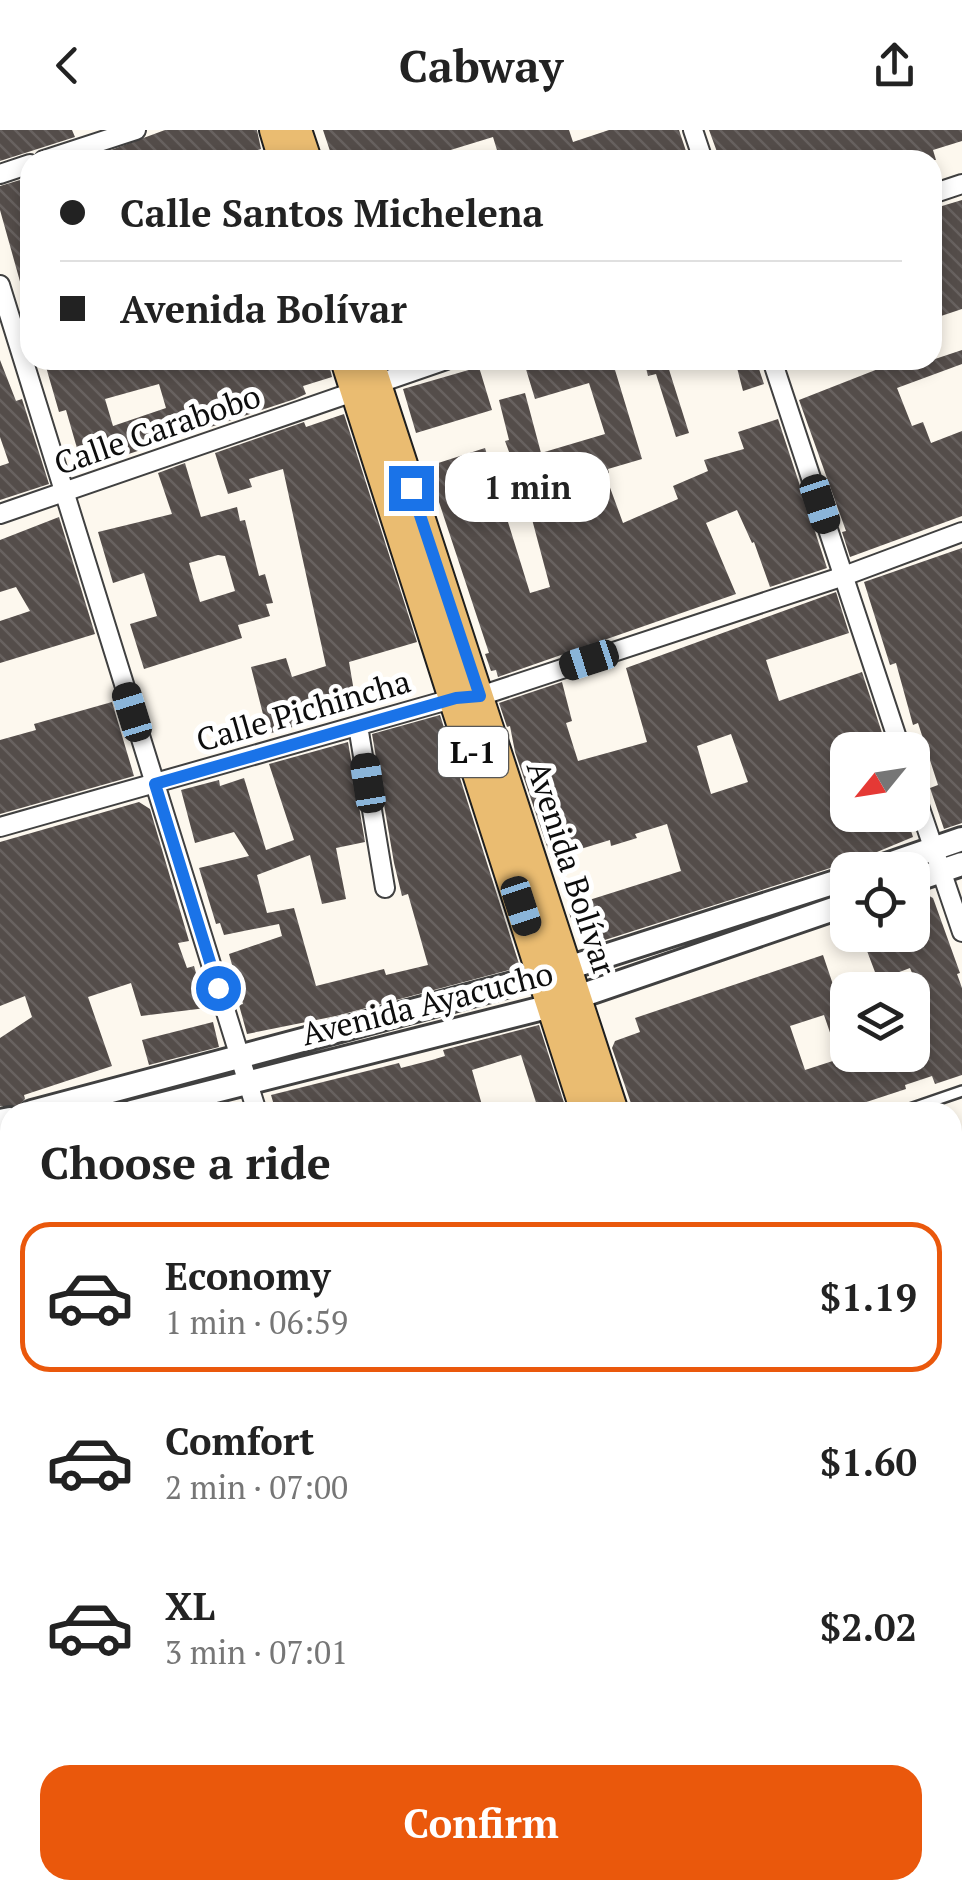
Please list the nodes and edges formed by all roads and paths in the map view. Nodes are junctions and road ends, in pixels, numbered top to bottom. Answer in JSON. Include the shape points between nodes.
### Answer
{"nodes":[{"id":1,"x":136,"y":130,"type":"edge"},
{"id":2,"x":75,"y":150,"type":"edge"},
{"id":3,"x":0,"y":285,"type":"edge"},
{"id":4,"x":20,"y":350,"type":"edge"},
{"id":5,"x":26,"y":370,"type":"edge"},
{"id":6,"x":404,"y":370,"type":"edge"},
{"id":7,"x":775,"y":370,"type":"edge"},
{"id":8,"x":367,"y":379,"type":"edge"},
{"id":9,"x":64,"y":493,"type":"junction"},
{"id":10,"x":0,"y":514,"type":"edge"},
{"id":11,"x":962,"y":532,"type":"edge"},
{"id":12,"x":844,"y":576,"type":"junction"},
{"id":13,"x":468,"y":697,"type":"junction"},
{"id":14,"x":358,"y":726,"type":"junction"},
{"id":15,"x":895,"y":732,"type":"edge"},
{"id":16,"x":155,"y":784,"type":"junction"},
{"id":17,"x":930,"y":825,"type":"edge"},
{"id":18,"x":0,"y":827,"type":"edge"},
{"id":19,"x":962,"y":839,"type":"edge"},
{"id":20,"x":946,"y":862,"type":"edge"},
{"id":21,"x":830,"y":884,"type":"edge"},
{"id":22,"x":385,"y":888,"type":"dead end"},
{"id":23,"x":830,"y":910,"type":"edge"},
{"id":24,"x":962,"y":932,"type":"edge"},
{"id":25,"x":555,"y":972,"type":"junction"},
{"id":26,"x":564,"y":1002,"type":"junction"},
{"id":27,"x":239,"y":1056,"type":"junction"},
{"id":28,"x":248,"y":1081,"type":"junction"},
{"id":29,"x":962,"y":1092,"type":"edge"},
{"id":30,"x":69,"y":1102,"type":"edge"},
{"id":31,"x":169,"y":1102,"type":"edge"},
{"id":32,"x":255,"y":1102,"type":"edge"},
{"id":33,"x":583,"y":1102,"type":"edge"},
{"id":34,"x":609,"y":1102,"type":"edge"},
{"id":35,"x":932,"y":1102,"type":"edge"}],
"edges":[{"from":1,"to":2,"type":"street"},
{"from":3,"to":4,"type":"street"},
{"from":5,"to":9,"type":"street"},
{"from":6,"to":8,"type":"street","name":"Calle Carabobo"},
{"from":7,"to":12,"type":"street"},
{"from":8,"to":9,"type":"street","name":"Calle Carabobo"},
{"from":8,"to":13,"type":"main road","name":"Avenida Bolívar","number":"L-1"},
{"from":9,"to":10,"type":"street","name":"Calle Carabobo"},
{"from":9,"to":16,"type":"street"},
{"from":11,"to":12,"type":"street","name":"Calle Pichincha"},
{"from":12,"to":13,"type":"street","name":"Calle Pichincha"},
{"from":12,"to":15,"type":"street"},
{"from":13,"to":14,"type":"street","name":"Calle Pichincha"},
{"from":13,"to":25,"type":"main road","name":"Avenida Bolívar","number":"L-1"},
{"from":14,"to":16,"type":"street","name":"Calle Pichincha"},
{"from":14,"to":22,"type":"street"},
{"from":16,"to":18,"type":"street","name":"Calle Pichincha"},
{"from":16,"to":27,"type":"street"},
{"from":17,"to":20,"type":"street"},
{"from":19,"to":20,"type":"street"},
{"from":20,"to":24,"type":"street"},
{"from":21,"to":25,"type":"street","name":"Avenida Ayacucho"},
{"from":23,"to":26,"type":"street","name":"Avenida Ayacucho"},
{"from":25,"to":26,"type":"main road","name":"Avenida Bolívar","number":"L-1"},
{"from":25,"to":27,"type":"street","name":"Avenida Ayacucho"},
{"from":26,"to":28,"type":"street","name":"Avenida Ayacucho"},
{"from":26,"to":33,"type":"main road","name":"Avenida Bolívar","number":"L-1"},
{"from":26,"to":34,"type":"main road","name":"Avenida Bolívar","number":"L-1"},
{"from":27,"to":28,"type":"street"},
{"from":27,"to":30,"type":"street","name":"Avenida Ayacucho"},
{"from":28,"to":31,"type":"street","name":"Avenida Ayacucho"},
{"from":28,"to":32,"type":"street"},
{"from":29,"to":35,"type":"lane"}]}
